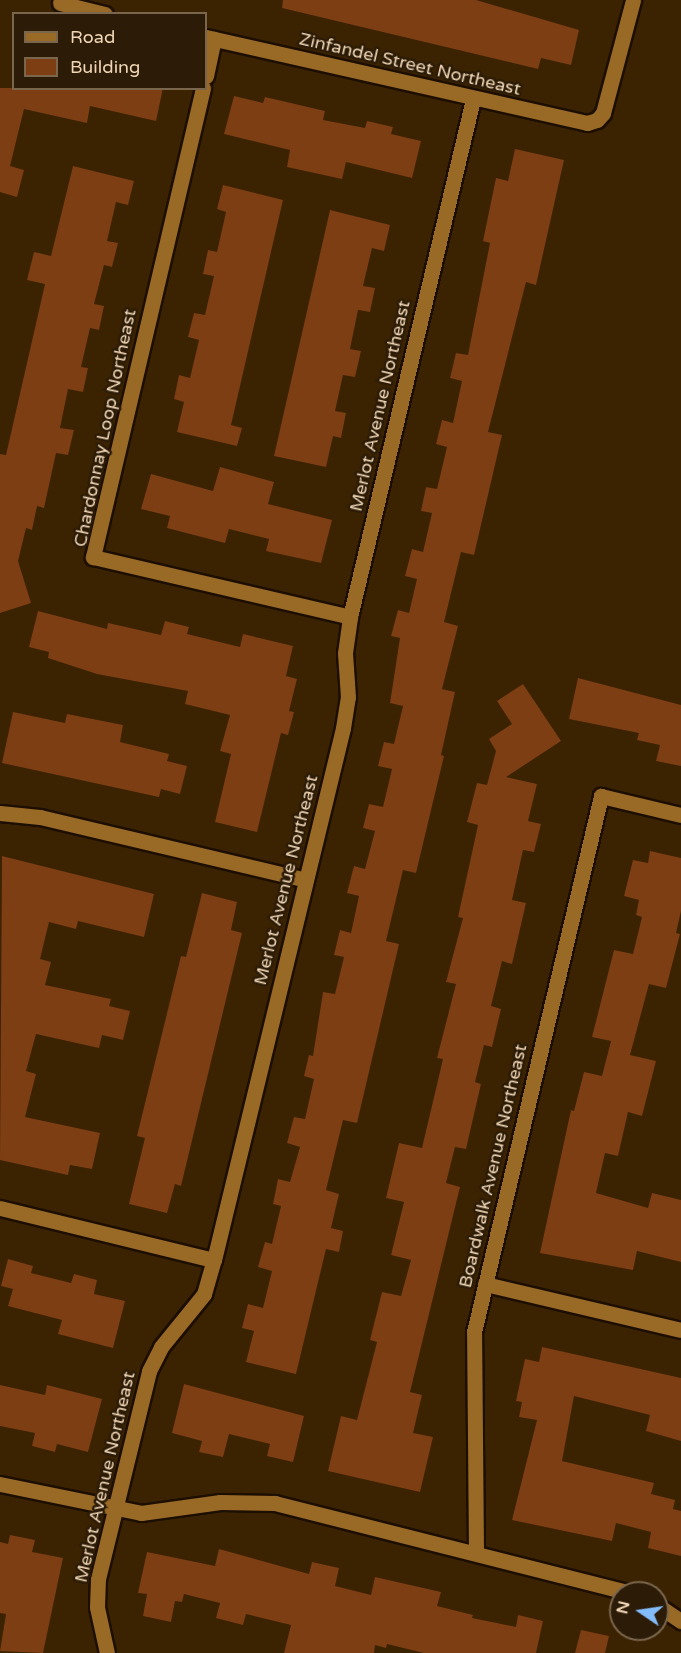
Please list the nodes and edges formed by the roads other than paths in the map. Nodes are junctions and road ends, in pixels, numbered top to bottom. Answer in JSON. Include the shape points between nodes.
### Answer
{"nodes":[{"id":1,"x":633,"y":0,"type":"edge"},
{"id":2,"x":60,"y":3,"type":"dead end"},
{"id":3,"x":97,"y":12,"type":"edge"},
{"id":4,"x":210,"y":38,"type":"edge"},
{"id":5,"x":207,"y":66,"type":"edge"},
{"id":6,"x":203,"y":90,"type":"edge"},
{"id":7,"x":473,"y":99,"type":"junction"},
{"id":8,"x":350,"y":617,"type":"junction"},
{"id":9,"x":0,"y":813,"type":"edge"},
{"id":10,"x":681,"y":814,"type":"edge"},
{"id":11,"x":306,"y":880,"type":"junction"},
{"id":12,"x":0,"y":1208,"type":"edge"},
{"id":13,"x":214,"y":1260,"type":"junction"},
{"id":14,"x":484,"y":1284,"type":"junction"},
{"id":15,"x":681,"y":1330,"type":"edge"},
{"id":16,"x":0,"y":1484,"type":"edge"},
{"id":17,"x":114,"y":1511,"type":"junction"},
{"id":18,"x":476,"y":1551,"type":"junction"},
{"id":19,"x":609,"y":1587,"type":"edge"},
{"id":20,"x":107,"y":1653,"type":"edge"}],
"edges":[{"from":1,"to":7,"type":"street","name":"Zinfandel Street Northeast","via":[[610,94],[597,120],[575,123]]},
{"from":2,"to":3,"type":"street"},
{"from":4,"to":5,"type":"street"},
{"from":4,"to":7,"type":"street","name":"Zinfandel Street Northeast"},
{"from":6,"to":8,"type":"street","name":"Chardonnay Loop Northeast","via":[[93,557]]},
{"from":7,"to":8,"type":"street","name":"Merlot Avenue Northeast"},
{"from":8,"to":11,"type":"street","name":"Merlot Avenue Northeast","via":[[345,653],[348,697],[343,728]]},
{"from":9,"to":11,"type":"street","via":[[40,817]]},
{"from":10,"to":14,"type":"street","name":"Boardwalk Avenue Northeast","via":[[601,796]]},
{"from":11,"to":13,"type":"street","name":"Merlot Avenue Northeast"},
{"from":12,"to":13,"type":"street"},
{"from":13,"to":17,"type":"street","name":"Merlot Avenue Northeast","via":[[204,1294],[161,1347],[149,1371]]},
{"from":14,"to":15,"type":"street"},
{"from":14,"to":18,"type":"street","name":"Boardwalk Avenue Northeast","via":[[472,1357]]},
{"from":16,"to":17,"type":"street"},
{"from":17,"to":18,"type":"street","via":[[162,1512],[220,1502],[275,1503]]},
{"from":17,"to":20,"type":"street","name":"Merlot Avenue Northeast","via":[[98,1580],[97,1607]]},
{"from":18,"to":19,"type":"street"}]}
